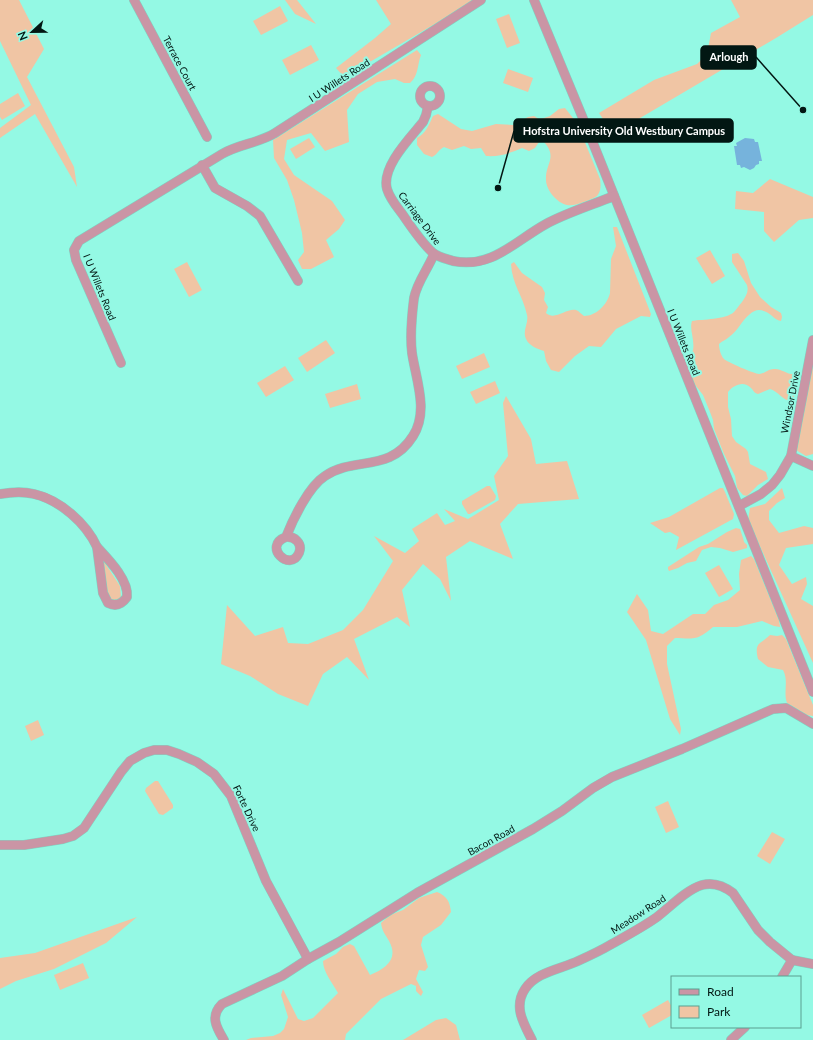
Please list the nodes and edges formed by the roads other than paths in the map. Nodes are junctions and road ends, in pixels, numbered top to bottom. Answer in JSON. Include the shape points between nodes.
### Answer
{"nodes":[{"id":1,"x":134,"y":0,"type":"edge"},
{"id":2,"x":481,"y":0,"type":"edge"},
{"id":3,"x":534,"y":0,"type":"edge"},
{"id":4,"x":428,"y":106,"type":"dead end"},
{"id":5,"x":207,"y":137,"type":"dead end"},
{"id":6,"x":202,"y":165,"type":"junction"},
{"id":7,"x":614,"y":196,"type":"junction"},
{"id":8,"x":434,"y":254,"type":"junction"},
{"id":9,"x":298,"y":281,"type":"dead end"},
{"id":10,"x":813,"y":340,"type":"edge"},
{"id":11,"x":121,"y":363,"type":"dead end"},
{"id":12,"x":791,"y":456,"type":"junction"},
{"id":13,"x":813,"y":466,"type":"edge"},
{"id":14,"x":0,"y":494,"type":"edge"},
{"id":15,"x":739,"y":506,"type":"junction"},
{"id":16,"x":286,"y":536,"type":"dead end"},
{"id":17,"x":97,"y":547,"type":"junction"},
{"id":18,"x":813,"y":692,"type":"edge"},
{"id":19,"x":813,"y":724,"type":"edge"},
{"id":20,"x":0,"y":845,"type":"edge"},
{"id":21,"x":308,"y":959,"type":"junction"},
{"id":22,"x":792,"y":960,"type":"junction"},
{"id":23,"x":813,"y":964,"type":"edge"},
{"id":24,"x":783,"y":976,"type":"edge"},
{"id":25,"x":744,"y":1028,"type":"edge"},
{"id":26,"x":224,"y":1040,"type":"edge"},
{"id":27,"x":532,"y":1040,"type":"edge"},
{"id":28,"x":731,"y":1040,"type":"edge"}],
"edges":[{"from":1,"to":5,"type":"street","name":"Terrace Court"},
{"from":2,"to":6,"type":"street","name":"I U Willets Road","via":[[275,133],[262,140],[235,147]]},
{"from":3,"to":7,"type":"street","name":"I U Willets Road"},
{"from":4,"to":8,"type":"street","name":"Carriage Drive","via":[[423,122],[390,164],[386,183],[390,198]]},
{"from":6,"to":9,"type":"street","via":[[215,188],[260,216]]},
{"from":6,"to":11,"type":"street","name":"I U Willets Road","via":[[82,238],[75,247],[74,254],[78,266]]},
{"from":7,"to":8,"type":"street","name":"Carriage Drive","via":[[547,223],[486,260],[460,262]]},
{"from":7,"to":15,"type":"street","name":"I U Willets Road"},
{"from":8,"to":16,"type":"street","via":[[419,283],[414,300],[412,352],[421,406],[414,434],[404,447],[391,457],[339,468],[323,476],[310,492]]},
{"from":10,"to":12,"type":"street","name":"Windsor Drive"},
{"from":12,"to":13,"type":"street"},
{"from":12,"to":15,"type":"street","name":"Windsor Drive","via":[[772,485]]},
{"from":14,"to":17,"type":"street","via":[[21,492],[53,501],[74,517]]},
{"from":15,"to":18,"type":"street","name":"I U Willets Road"},
{"from":17,"to":17,"type":"street","via":[[103,593],[108,603],[119,604],[127,597],[125,586],[114,567]]},
{"from":19,"to":21,"type":"street","name":"Bacon Road","via":[[786,708],[772,709],[612,777],[534,829],[417,893]]},
{"from":20,"to":21,"type":"street","name":"Forte Drive","via":[[24,845],[73,836],[84,828],[130,761],[154,750],[167,750],[179,754],[214,774],[231,796],[266,881]]},
{"from":21,"to":26,"type":"street","name":"Bacon Road","via":[[282,976],[218,1008],[214,1015]]},
{"from":22,"to":23,"type":"street","name":"Meadow Road"},
{"from":22,"to":24,"type":"street"},
{"from":22,"to":27,"type":"street","name":"Meadow Road","via":[[758,930],[733,893],[715,884],[701,886],[610,945],[530,983],[524,990],[520,1011]]},
{"from":25,"to":28,"type":"street"}]}
